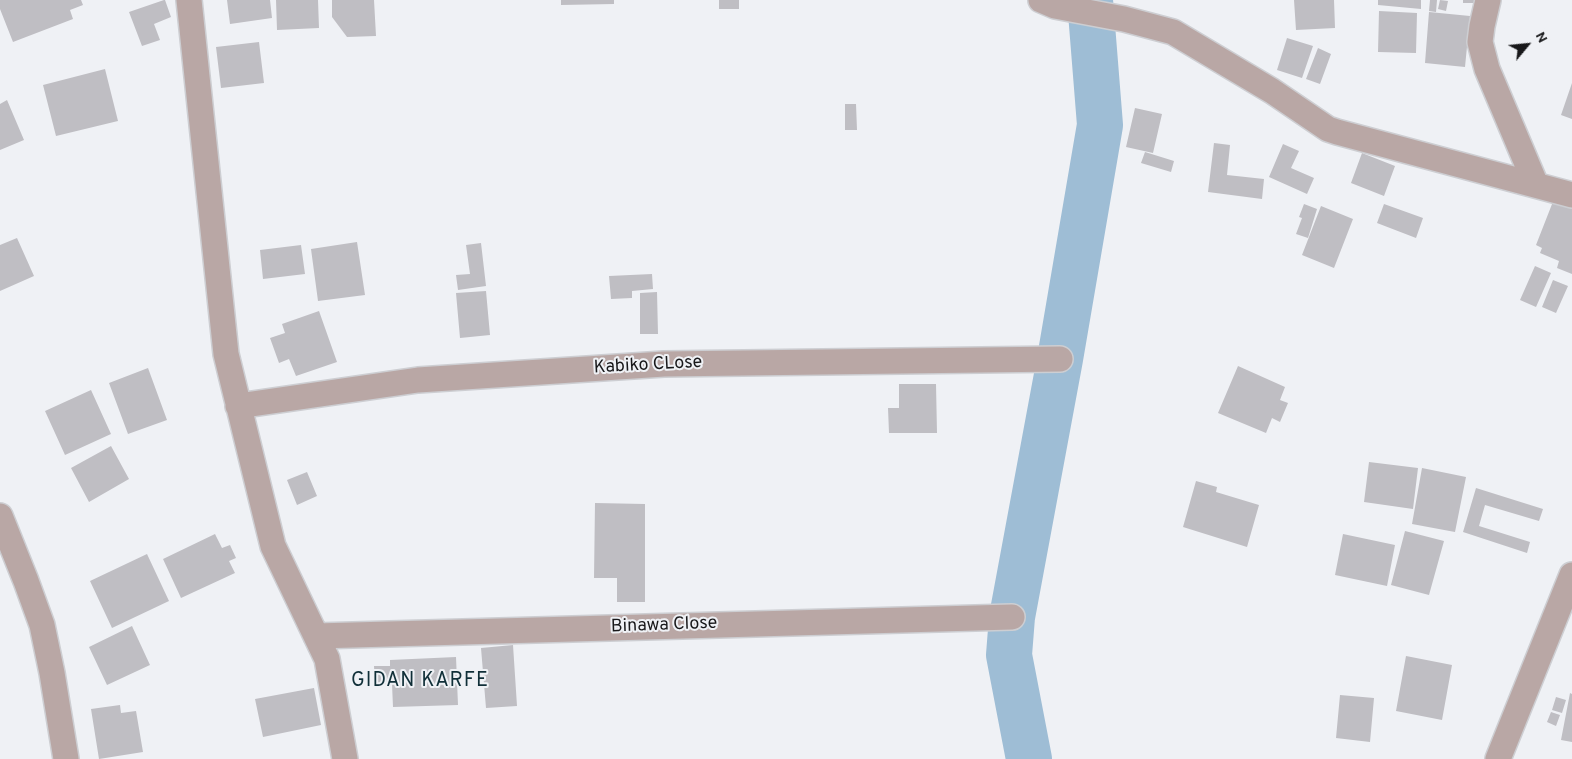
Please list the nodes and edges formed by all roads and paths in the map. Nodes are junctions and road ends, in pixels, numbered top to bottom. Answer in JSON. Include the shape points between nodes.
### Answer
{"nodes":[{"id":1,"x":189,"y":0,"type":"edge"},
{"id":2,"x":1041,"y":0,"type":"edge"},
{"id":3,"x":1488,"y":0,"type":"edge"},
{"id":4,"x":1536,"y":185,"type":"junction"},
{"id":5,"x":1572,"y":195,"type":"edge"},
{"id":6,"x":1060,"y":359,"type":"dead end"},
{"id":7,"x":238,"y":406,"type":"junction"},
{"id":8,"x":0,"y":516,"type":"edge"},
{"id":9,"x":1572,"y":575,"type":"edge"},
{"id":10,"x":1012,"y":617,"type":"dead end"},
{"id":11,"x":316,"y":636,"type":"junction"},
{"id":12,"x":66,"y":759,"type":"edge"},
{"id":13,"x":345,"y":759,"type":"edge"},
{"id":14,"x":1498,"y":759,"type":"edge"}],
"edges":[{"from":1,"to":7,"type":"street","via":[[226,354]]},
{"from":2,"to":4,"type":"street","via":[[1174,32],[1328,129]]},
{"from":3,"to":4,"type":"street","via":[[1480,42],[1487,70]]},
{"from":4,"to":5,"type":"street"},
{"from":6,"to":7,"type":"street","name":"Kabiko CLose","via":[[664,364],[418,380]]},
{"from":7,"to":11,"type":"street","via":[[273,546]]},
{"from":8,"to":12,"type":"street","via":[[42,625]]},
{"from":9,"to":14,"type":"street"},
{"from":10,"to":11,"type":"street","name":"Binawa Close"},
{"from":11,"to":13,"type":"street","via":[[326,659]]}]}
